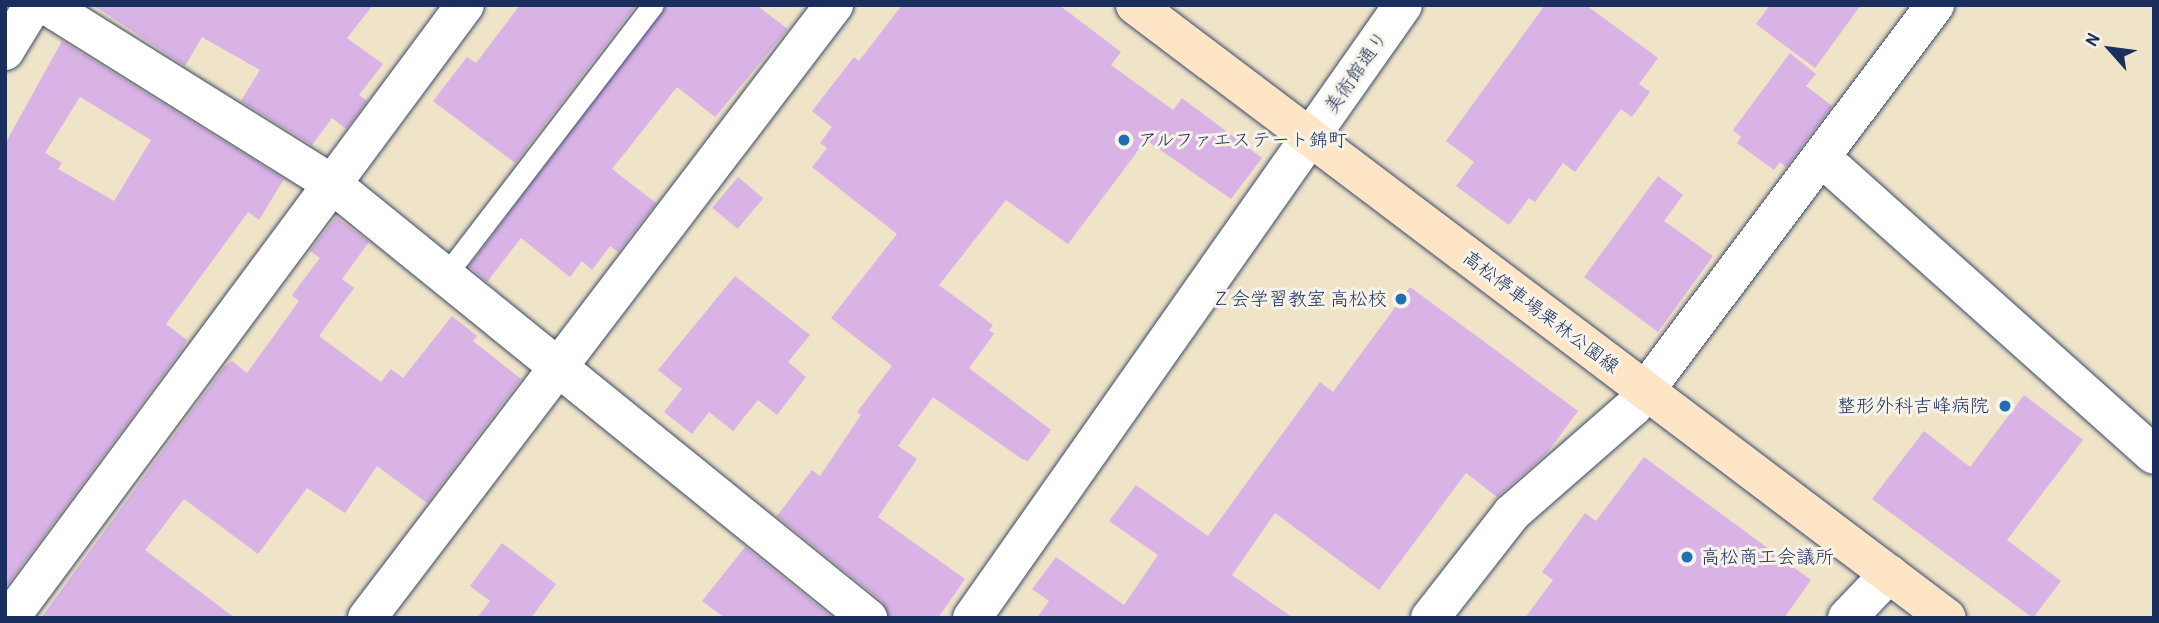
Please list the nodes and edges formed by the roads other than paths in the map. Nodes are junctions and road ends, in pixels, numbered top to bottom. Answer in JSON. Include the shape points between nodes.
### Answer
{"nodes":[{"id":1,"x":33,"y":5,"type":"edge"},
{"id":2,"x":46,"y":5,"type":"edge"},
{"id":3,"x":465,"y":5,"type":"edge"},
{"id":4,"x":653,"y":5,"type":"edge"},
{"id":5,"x":834,"y":5,"type":"edge"},
{"id":6,"x":1135,"y":5,"type":"edge"},
{"id":7,"x":1403,"y":5,"type":"edge"},
{"id":8,"x":1935,"y":5,"type":"edge"},
{"id":9,"x":5,"y":51,"type":"edge"},
{"id":10,"x":1311,"y":139,"type":"junction"},
{"id":11,"x":1822,"y":158,"type":"junction"},
{"id":12,"x":332,"y":184,"type":"junction"},
{"id":13,"x":444,"y":277,"type":"junction"},
{"id":14,"x":557,"y":366,"type":"junction"},
{"id":15,"x":1646,"y":391,"type":"junction"},
{"id":16,"x":2154,"y":455,"type":"edge"},
{"id":17,"x":1889,"y":573,"type":"junction"},
{"id":18,"x":7,"y":617,"type":"edge"},
{"id":19,"x":367,"y":618,"type":"edge"},
{"id":20,"x":868,"y":618,"type":"edge"},
{"id":21,"x":972,"y":618,"type":"edge"},
{"id":22,"x":1430,"y":618,"type":"edge"},
{"id":23,"x":1847,"y":618,"type":"edge"},
{"id":24,"x":1947,"y":618,"type":"edge"}],
"edges":[{"from":1,"to":9,"type":"street"},
{"from":2,"to":12,"type":"street"},
{"from":3,"to":12,"type":"street"},
{"from":4,"to":13,"type":"lane"},
{"from":5,"to":14,"type":"street"},
{"from":6,"to":10,"type":"main road","name":"高松停車場栗林公園線"},
{"from":7,"to":10,"type":"street","name":"美術館通り"},
{"from":8,"to":11,"type":"street"},
{"from":10,"to":15,"type":"main road","name":"高松停車場栗林公園線"},
{"from":10,"to":21,"type":"street","name":"美術館通り"},
{"from":11,"to":15,"type":"street"},
{"from":11,"to":16,"type":"street"},
{"from":12,"to":13,"type":"street"},
{"from":12,"to":18,"type":"street"},
{"from":13,"to":14,"type":"street"},
{"from":14,"to":19,"type":"street"},
{"from":14,"to":20,"type":"street"},
{"from":15,"to":17,"type":"main road","name":"高松停車場栗林公園線"},
{"from":15,"to":22,"type":"street","via":[[1622,419],[1512,513]]},
{"from":17,"to":23,"type":"street"},
{"from":17,"to":24,"type":"main road","name":"高松停車場栗林公園線"}]}
